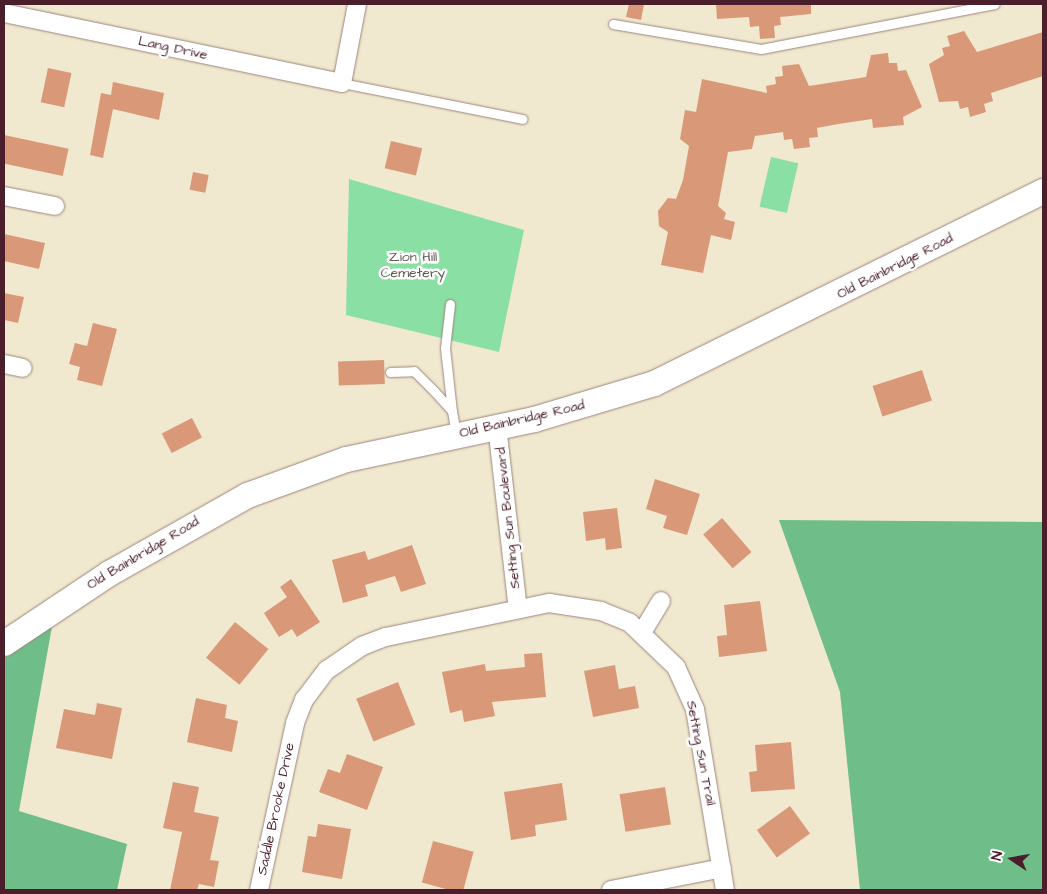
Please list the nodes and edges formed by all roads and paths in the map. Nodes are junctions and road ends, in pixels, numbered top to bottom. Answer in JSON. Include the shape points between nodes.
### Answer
{"nodes":[{"id":1,"x":357,"y":4,"type":"edge"},
{"id":2,"x":995,"y":4,"type":"edge"},
{"id":3,"x":4,"y":12,"type":"edge"},
{"id":4,"x":613,"y":24,"type":"dead end"},
{"id":5,"x":342,"y":83,"type":"junction"},
{"id":6,"x":522,"y":119,"type":"dead end"},
{"id":7,"x":1043,"y":191,"type":"edge"},
{"id":8,"x":4,"y":196,"type":"edge"},
{"id":9,"x":55,"y":206,"type":"dead end"},
{"id":10,"x":450,"y":304,"type":"dead end"},
{"id":11,"x":4,"y":364,"type":"edge"},
{"id":12,"x":24,"y":368,"type":"dead end"},
{"id":13,"x":390,"y":372,"type":"dead end"},
{"id":14,"x":454,"y":423,"type":"junction"},
{"id":15,"x":498,"y":426,"type":"junction"},
{"id":16,"x":661,"y":601,"type":"dead end"},
{"id":17,"x":518,"y":609,"type":"junction"},
{"id":18,"x":643,"y":631,"type":"junction"},
{"id":19,"x":4,"y":643,"type":"edge"},
{"id":20,"x":722,"y":868,"type":"junction"},
{"id":21,"x":258,"y":890,"type":"edge"},
{"id":22,"x":611,"y":890,"type":"edge"},
{"id":23,"x":725,"y":890,"type":"edge"}],
"edges":[{"from":1,"to":5,"type":"street"},
{"from":2,"to":4,"type":"lane","via":[[802,45],[761,49]]},
{"from":3,"to":5,"type":"street","name":"Lang Drive"},
{"from":5,"to":6,"type":"lane"},
{"from":7,"to":15,"type":"main road","name":"Old Bainbridge Road","via":[[698,365],[606,400]]},
{"from":8,"to":9,"type":"street"},
{"from":10,"to":14,"type":"lane","via":[[445,348]]},
{"from":11,"to":12,"type":"street"},
{"from":13,"to":14,"type":"lane","via":[[414,372]]},
{"from":14,"to":15,"type":"main road","name":"Old Bainbridge Road"},
{"from":14,"to":19,"type":"main road","name":"Old Bainbridge Road","via":[[247,495],[109,572]]},
{"from":15,"to":17,"type":"street","name":"Setting Sun Boulevard"},
{"from":16,"to":18,"type":"street"},
{"from":17,"to":18,"type":"street","name":"Setting Sun Trail","via":[[574,605],[601,611]]},
{"from":17,"to":21,"type":"street","name":"Saddle Brooke Drive","via":[[386,637],[342,658],[314,684],[295,723],[279,779]]},
{"from":18,"to":20,"type":"street","name":"Setting Sun Trail","via":[[676,667],[694,709]]},
{"from":20,"to":22,"type":"street"},
{"from":20,"to":23,"type":"street","name":"Setting Sun Trail"}]}
